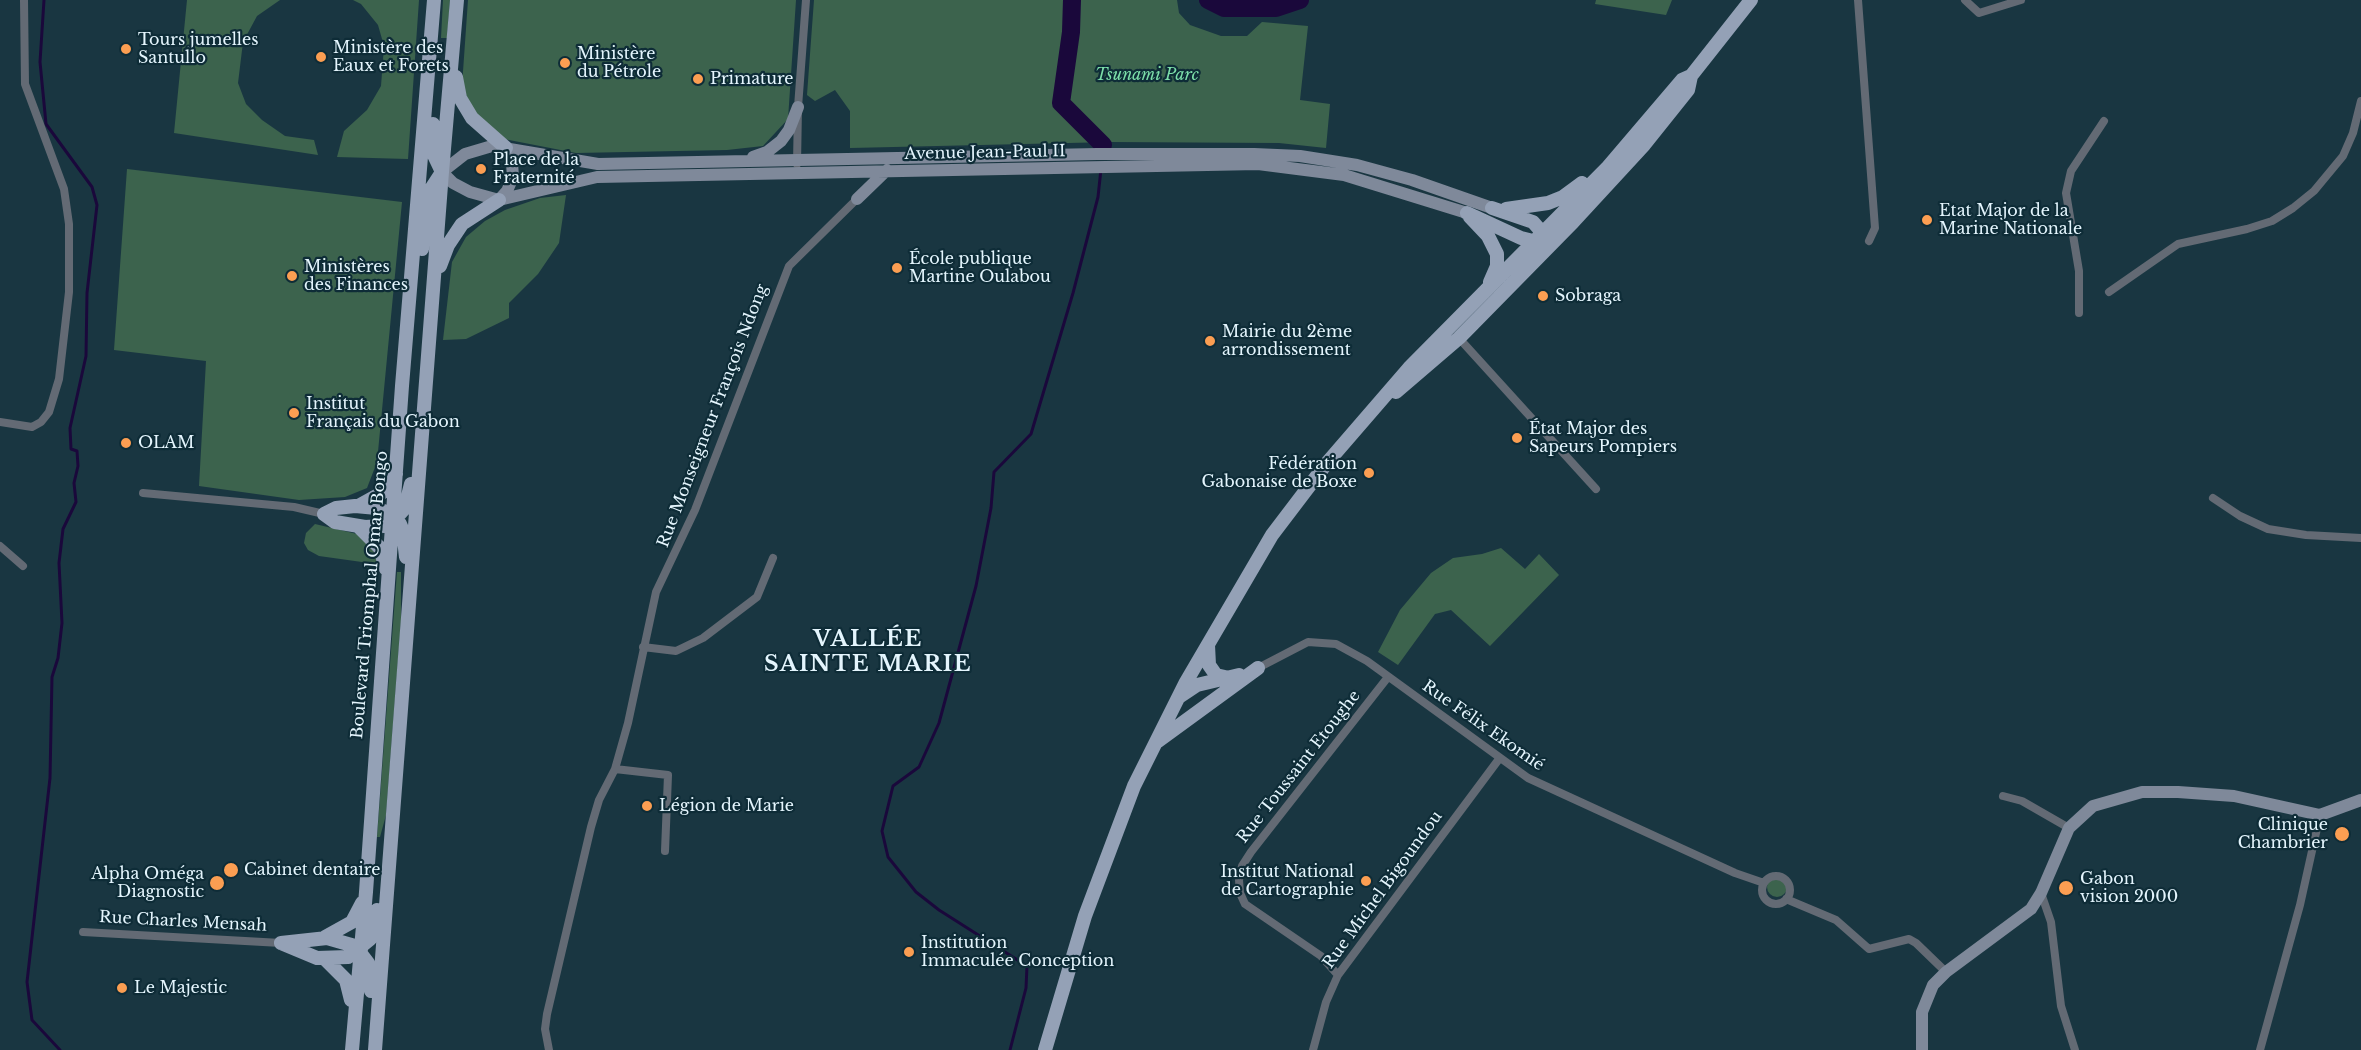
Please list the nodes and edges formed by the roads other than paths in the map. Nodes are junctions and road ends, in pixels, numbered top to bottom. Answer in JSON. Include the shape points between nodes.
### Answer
{"nodes":[{"id":1,"x":24,"y":0,"type":"edge"},
{"id":2,"x":434,"y":0,"type":"edge"},
{"id":3,"x":458,"y":0,"type":"edge"},
{"id":4,"x":806,"y":0,"type":"edge"},
{"id":5,"x":1751,"y":0,"type":"edge"},
{"id":6,"x":1858,"y":0,"type":"edge"},
{"id":7,"x":1965,"y":0,"type":"edge"},
{"id":8,"x":2021,"y":0,"type":"edge"},
{"id":9,"x":433,"y":15,"type":"junction"},
{"id":10,"x":452,"y":57,"type":"junction"},
{"id":11,"x":1691,"y":76,"type":"junction"},
{"id":12,"x":2361,"y":101,"type":"edge"},
{"id":13,"x":798,"y":107,"type":"junction"},
{"id":14,"x":2104,"y":121,"type":"dead end"},
{"id":15,"x":1638,"y":133,"type":"junction"},
{"id":16,"x":506,"y":148,"type":"junction"},
{"id":17,"x":741,"y":161,"type":"junction"},
{"id":18,"x":1627,"y":164,"type":"junction"},
{"id":19,"x":797,"y":166,"type":"junction"},
{"id":20,"x":887,"y":170,"type":"junction"},
{"id":21,"x":846,"y":171,"type":"junction"},
{"id":22,"x":442,"y":172,"type":"junction"},
{"id":23,"x":857,"y":199,"type":"junction"},
{"id":24,"x":499,"y":200,"type":"junction"},
{"id":25,"x":1492,"y":208,"type":"junction"},
{"id":26,"x":1467,"y":213,"type":"junction"},
{"id":27,"x":1541,"y":238,"type":"junction"},
{"id":28,"x":1869,"y":241,"type":"dead end"},
{"id":29,"x":2109,"y":292,"type":"dead end"},
{"id":30,"x":433,"y":300,"type":"junction"},
{"id":31,"x":1478,"y":300,"type":"junction"},
{"id":32,"x":2079,"y":313,"type":"dead end"},
{"id":33,"x":407,"y":326,"type":"junction"},
{"id":34,"x":1459,"y":332,"type":"junction"},
{"id":35,"x":425,"y":407,"type":"junction"},
{"id":36,"x":0,"y":422,"type":"edge"},
{"id":37,"x":398,"y":466,"type":"junction"},
{"id":38,"x":1596,"y":489,"type":"dead end"},
{"id":39,"x":143,"y":493,"type":"dead end"},
{"id":40,"x":2213,"y":498,"type":"dead end"},
{"id":41,"x":356,"y":506,"type":"junction"},
{"id":42,"x":324,"y":514,"type":"junction"},
{"id":43,"x":395,"y":519,"type":"junction"},
{"id":44,"x":359,"y":527,"type":"junction"},
{"id":45,"x":2361,"y":538,"type":"edge"},
{"id":46,"x":0,"y":546,"type":"edge"},
{"id":47,"x":773,"y":558,"type":"dead end"},
{"id":48,"x":23,"y":566,"type":"dead end"},
{"id":49,"x":388,"y":582,"type":"junction"},
{"id":50,"x":406,"y":637,"type":"junction"},
{"id":51,"x":1208,"y":643,"type":"junction"},
{"id":52,"x":643,"y":647,"type":"junction"},
{"id":53,"x":1258,"y":668,"type":"junction"},
{"id":54,"x":1388,"y":677,"type":"junction"},
{"id":55,"x":1231,"y":678,"type":"junction"},
{"id":56,"x":1184,"y":690,"type":"junction"},
{"id":57,"x":1223,"y":692,"type":"junction"},
{"id":58,"x":1154,"y":744,"type":"junction"},
{"id":59,"x":1499,"y":759,"type":"junction"},
{"id":60,"x":615,"y":769,"type":"junction"},
{"id":61,"x":2003,"y":796,"type":"dead end"},
{"id":62,"x":2361,"y":800,"type":"edge"},
{"id":63,"x":393,"y":812,"type":"junction"},
{"id":64,"x":2320,"y":815,"type":"junction"},
{"id":65,"x":2069,"y":828,"type":"junction"},
{"id":66,"x":665,"y":851,"type":"dead end"},
{"id":67,"x":1764,"y":883,"type":"junction"},
{"id":68,"x":366,"y":892,"type":"junction"},
{"id":69,"x":2042,"y":893,"type":"junction"},
{"id":70,"x":1786,"y":899,"type":"junction"},
{"id":71,"x":83,"y":932,"type":"dead end"},
{"id":72,"x":323,"y":938,"type":"junction"},
{"id":73,"x":281,"y":943,"type":"junction"},
{"id":74,"x":361,"y":950,"type":"junction"},
{"id":75,"x":324,"y":958,"type":"junction"},
{"id":76,"x":1946,"y":972,"type":"junction"},
{"id":77,"x":1338,"y":975,"type":"junction"},
{"id":78,"x":354,"y":1012,"type":"junction"},
{"id":79,"x":352,"y":1050,"type":"edge"},
{"id":80,"x":367,"y":1050,"type":"edge"},
{"id":81,"x":375,"y":1050,"type":"edge"},
{"id":82,"x":549,"y":1050,"type":"edge"},
{"id":83,"x":1045,"y":1050,"type":"edge"},
{"id":84,"x":1313,"y":1050,"type":"edge"},
{"id":85,"x":1922,"y":1050,"type":"edge"},
{"id":86,"x":2074,"y":1050,"type":"edge"},
{"id":87,"x":2260,"y":1050,"type":"edge"}],
"edges":[{"from":1,"to":36,"type":"street","via":[[25,84],[64,189],[69,224],[69,292],[59,379],[49,412],[32,427]]},
{"from":2,"to":9,"type":"main road","name":"Boulevard Triomphal Omar Bongo"},
{"from":3,"to":10,"type":"main road"},
{"from":4,"to":13,"type":"street"},
{"from":5,"to":11,"type":"main road"},
{"from":6,"to":28,"type":"street","via":[[1875,228]]},
{"from":7,"to":8,"type":"street","via":[[1979,13]]},
{"from":9,"to":22,"type":"main road","via":[[438,58],[432,143]]},
{"from":9,"to":33,"type":"main road","name":"Boulevard Triomphal Omar Bongo"},
{"from":10,"to":16,"type":"main road","via":[[466,110]]},
{"from":10,"to":22,"type":"main road"},
{"from":11,"to":15,"type":"main road","via":[[1682,80]]},
{"from":11,"to":18,"type":"main road","via":[[1688,90]]},
{"from":12,"to":29,"type":"street","via":[[2343,156],[2314,191],[2293,208],[2247,229],[2178,244]]},
{"from":13,"to":17,"type":"main road","via":[[781,141],[767,152]]},
{"from":13,"to":19,"type":"street"},
{"from":14,"to":32,"type":"street","via":[[2072,171],[2066,193],[2079,271]]},
{"from":15,"to":25,"type":"main road","via":[[1563,197],[1526,208]]},
{"from":15,"to":27,"type":"main road"},
{"from":16,"to":17,"type":"main road","name":"Avenue Jean-Paul II","via":[[598,164]]},
{"from":16,"to":22,"type":"main road","name":"Avenue Jean-Paul II","via":[[476,150],[461,156]]},
{"from":16,"to":24,"type":"main road","via":[[513,177]]},
{"from":17,"to":19,"type":"main road","name":"Avenue Jean-Paul II"},
{"from":18,"to":27,"type":"main road","via":[[1563,228]]},
{"from":18,"to":34,"type":"main road"},
{"from":19,"to":21,"type":"main road","name":"Avenue Jean-Paul II"},
{"from":19,"to":24,"type":"main road","name":"Avenue Jean-Paul II","via":[[597,177]]},
{"from":19,"to":25,"type":"main road","name":"Avenue Jean-Paul II","via":[[1103,154],[1254,154],[1331,160],[1381,170]]},
{"from":20,"to":21,"type":"main road","name":"Avenue Jean-Paul II"},
{"from":20,"to":23,"type":"main road"},
{"from":20,"to":26,"type":"main road","name":"Avenue Jean-Paul II","via":[[1233,163],[1304,168],[1355,177]]},
{"from":21,"to":23,"type":"main road","via":[[859,181]]},
{"from":22,"to":24,"type":"main road","via":[[470,192]]},
{"from":22,"to":30,"type":"main road"},
{"from":22,"to":33,"type":"main road","via":[[427,195],[417,291]]},
{"from":23,"to":52,"type":"street","name":"Rue Monseigneur François Ndong","via":[[789,266],[695,510],[656,592]]},
{"from":24,"to":30,"type":"main road","via":[[458,229],[443,256]]},
{"from":25,"to":27,"type":"main road","via":[[1533,222]]},
{"from":26,"to":27,"type":"main road","via":[[1521,238]]},
{"from":26,"to":31,"type":"main road","via":[[1488,236],[1497,254],[1496,272]]},
{"from":27,"to":31,"type":"main road"},
{"from":27,"to":34,"type":"main road","via":[[1541,250]]},
{"from":30,"to":35,"type":"main road"},
{"from":31,"to":34,"type":"main road"},
{"from":33,"to":37,"type":"main road","name":"Boulevard Triomphal Omar Bongo"},
{"from":34,"to":38,"type":"street"},
{"from":34,"to":51,"type":"main road","via":[[1417,377],[1379,405],[1326,464],[1251,568]]},
{"from":35,"to":43,"type":"main road","via":[[414,444],[408,500]]},
{"from":35,"to":50,"type":"main road"},
{"from":37,"to":41,"type":"main road","via":[[387,490]]},
{"from":37,"to":43,"type":"main road","name":"Boulevard Triomphal Omar Bongo"},
{"from":39,"to":42,"type":"street","via":[[294,507]]},
{"from":40,"to":45,"type":"street","via":[[2268,528]]},
{"from":41,"to":42,"type":"main road"},
{"from":41,"to":43,"type":"main road","via":[[383,510]]},
{"from":42,"to":44,"type":"main road","via":[[334,522]]},
{"from":43,"to":44,"type":"main road","via":[[383,526]]},
{"from":43,"to":49,"type":"main road","name":"Boulevard Triomphal Omar Bongo"},
{"from":43,"to":50,"type":"main road","via":[[405,537]]},
{"from":44,"to":49,"type":"main road","via":[[382,552]]},
{"from":46,"to":48,"type":"street"},
{"from":47,"to":52,"type":"street","via":[[757,597],[703,638],[676,651]]},
{"from":49,"to":68,"type":"main road","name":"Boulevard Triomphal Omar Bongo"},
{"from":50,"to":63,"type":"main road"},
{"from":51,"to":55,"type":"main road","via":[[1209,665],[1216,675]]},
{"from":51,"to":56,"type":"main road"},
{"from":52,"to":60,"type":"street","name":"Rue Monseigneur François Ndong"},
{"from":53,"to":54,"type":"street","name":"Rue Félix Ekomié","via":[[1295,647],[1316,641],[1352,652]]},
{"from":53,"to":55,"type":"main road"},
{"from":53,"to":57,"type":"main road"},
{"from":54,"to":59,"type":"street","name":"Rue Félix Ekomié"},
{"from":54,"to":77,"type":"street","name":"Rue Toussaint Etoughe","via":[[1251,852],[1239,880],[1245,904],[1320,956]]},
{"from":55,"to":56,"type":"main road"},
{"from":56,"to":57,"type":"main road","via":[[1198,699]]},
{"from":56,"to":58,"type":"main road"},
{"from":57,"to":58,"type":"main road"},
{"from":58,"to":83,"type":"main road","via":[[1108,852]]},
{"from":59,"to":67,"type":"street","name":"Rue Félix Ekomié","via":[[1528,778],[1587,806]]},
{"from":59,"to":77,"type":"street","name":"Rue Michel Bigoundou"},
{"from":60,"to":66,"type":"street","via":[[668,775]]},
{"from":60,"to":82,"type":"street","name":"Rue Monseigneur François Ndong","via":[[599,800],[588,838],[547,1014]]},
{"from":61,"to":65,"type":"street","via":[[2022,801]]},
{"from":62,"to":64,"type":"main road"},
{"from":63,"to":74,"type":"main road","via":[[383,847],[375,925]]},
{"from":63,"to":81,"type":"main road"},
{"from":64,"to":65,"type":"main road","via":[[2234,796],[2142,792],[2093,806]]},
{"from":64,"to":87,"type":"street"},
{"from":65,"to":69,"type":"main road"},
{"from":67,"to":70,"type":"street","via":[[1762,892],[1766,900],[1778,904]]},
{"from":67,"to":70,"type":"street","via":[[1775,876],[1784,878],[1790,891]]},
{"from":68,"to":72,"type":"main road","via":[[352,922]]},
{"from":68,"to":74,"type":"main road","name":"Boulevard Triomphal Omar Bongo"},
{"from":69,"to":76,"type":"main road","via":[[2023,916]]},
{"from":69,"to":86,"type":"street","via":[[2051,922],[2061,1006]]},
{"from":70,"to":76,"type":"street","via":[[1836,920],[1869,949],[1909,939]]},
{"from":71,"to":73,"type":"street","name":"Rue Charles Mensah"},
{"from":72,"to":73,"type":"main road"},
{"from":72,"to":74,"type":"main road","via":[[348,942]]},
{"from":73,"to":75,"type":"main road"},
{"from":74,"to":75,"type":"main road","via":[[348,957]]},
{"from":74,"to":78,"type":"main road","name":"Boulevard Triomphal Omar Bongo"},
{"from":74,"to":80,"type":"main road","via":[[371,976]]},
{"from":75,"to":78,"type":"main road","via":[[348,984]]},
{"from":76,"to":85,"type":"main road","via":[[1933,985],[1924,1004]]},
{"from":77,"to":84,"type":"street","name":"Rue Michel Bigoundou"},
{"from":78,"to":79,"type":"main road","name":"Boulevard Triomphal Omar Bongo"}]}
